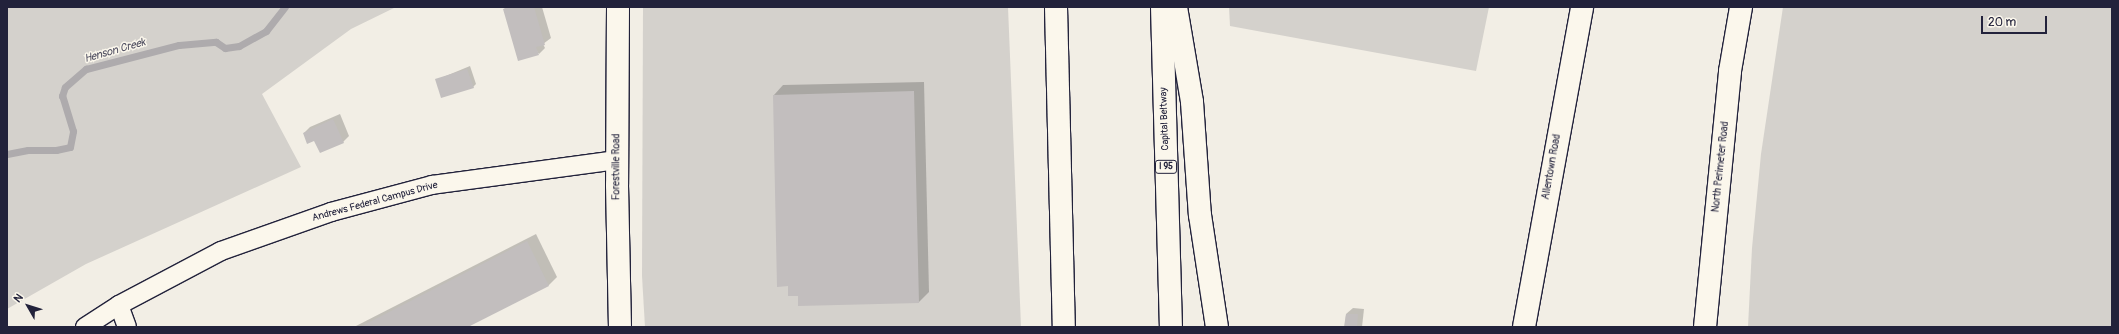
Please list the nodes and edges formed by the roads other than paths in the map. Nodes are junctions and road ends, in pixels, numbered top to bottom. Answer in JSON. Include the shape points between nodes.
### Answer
{"nodes":[{"id":1,"x":618,"y":7,"type":"edge"},
{"id":2,"x":1056,"y":7,"type":"edge"},
{"id":3,"x":1162,"y":7,"type":"edge"},
{"id":4,"x":1176,"y":7,"type":"edge"},
{"id":5,"x":1582,"y":7,"type":"edge"},
{"id":6,"x":1741,"y":7,"type":"edge"},
{"id":7,"x":617,"y":160,"type":"junction"},
{"id":8,"x":119,"y":304,"type":"junction"},
{"id":9,"x":85,"y":327,"type":"edge"},
{"id":10,"x":127,"y":327,"type":"edge"},
{"id":11,"x":620,"y":327,"type":"edge"},
{"id":12,"x":1064,"y":327,"type":"edge"},
{"id":13,"x":1170,"y":327,"type":"edge"},
{"id":14,"x":1217,"y":327,"type":"edge"},
{"id":15,"x":1524,"y":327,"type":"edge"},
{"id":16,"x":1705,"y":327,"type":"edge"}],
"edges":[{"from":1,"to":7,"type":"main road","name":"Forestville Road"},
{"from":2,"to":12,"type":"main road"},
{"from":3,"to":13,"type":"main road","name":"Capital Beltway","number":"I 95"},
{"from":4,"to":14,"type":"main road","via":[[1192,102],[1200,215]]},
{"from":5,"to":15,"type":"main road","name":"Allentown Road"},
{"from":6,"to":16,"type":"main road","name":"North Perimeter Road","via":[[1730,71]]},
{"from":7,"to":8,"type":"street","name":"Andrews Federal Campus Drive","via":[[432,185],[331,212],[221,251]]},
{"from":7,"to":11,"type":"main road","name":"Forestville Road"},
{"from":8,"to":9,"type":"street","name":"Andrews Federal Campus Drive"},
{"from":8,"to":10,"type":"street"}]}
